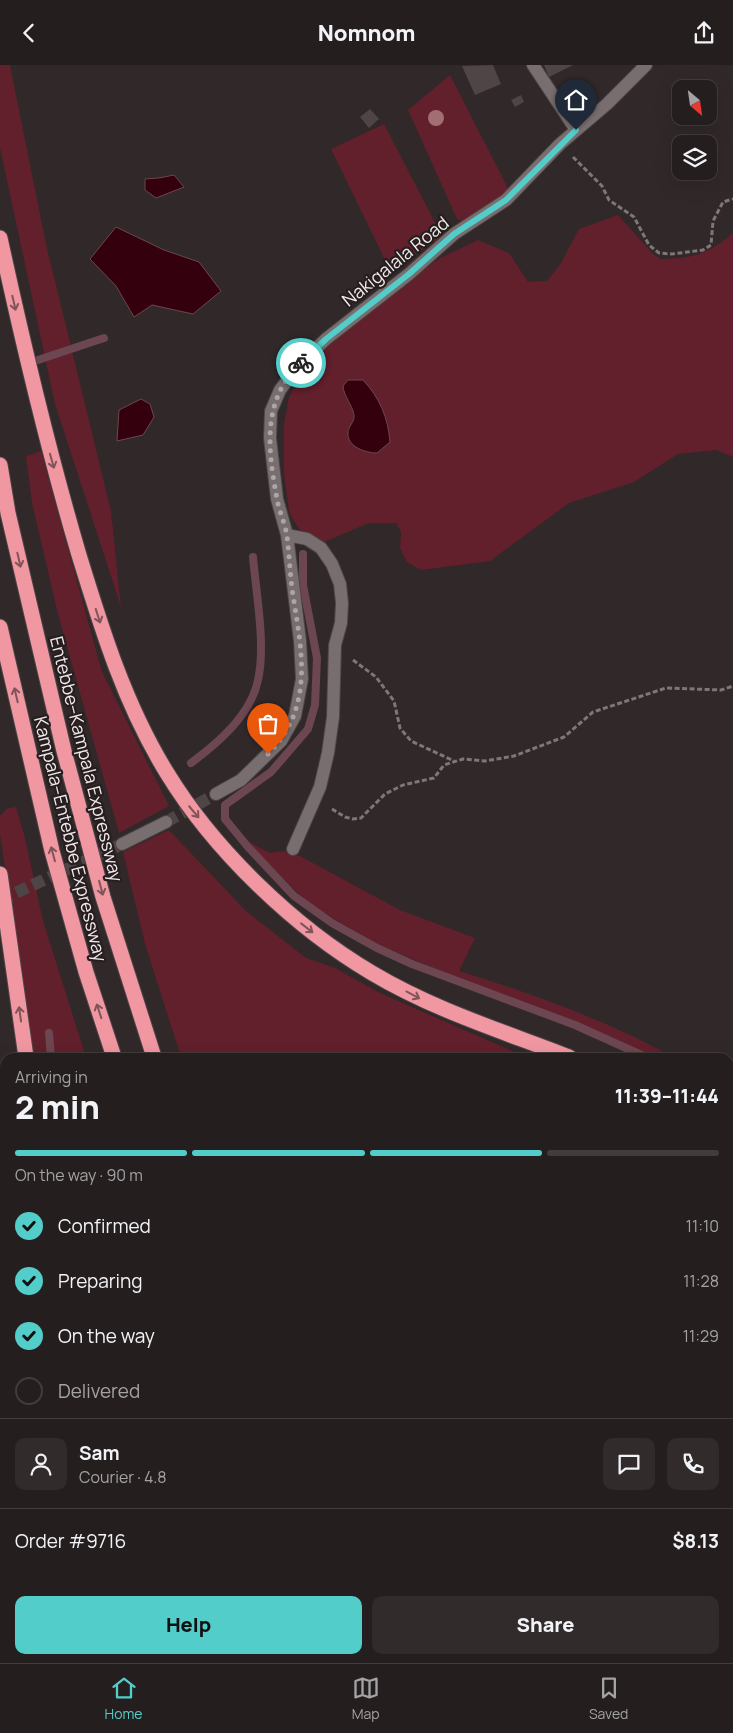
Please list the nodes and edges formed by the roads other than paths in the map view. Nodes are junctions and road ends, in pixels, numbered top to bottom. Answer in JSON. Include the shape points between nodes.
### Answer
{"nodes":[{"id":1,"x":533,"y":65,"type":"edge"},
{"id":2,"x":646,"y":65,"type":"edge"},
{"id":3,"x":576,"y":130,"type":"junction"},
{"id":4,"x":0,"y":238,"type":"edge"},
{"id":5,"x":0,"y":465,"type":"edge"},
{"id":6,"x":287,"y":535,"type":"junction"},
{"id":7,"x":0,"y":627,"type":"edge"},
{"id":8,"x":216,"y":794,"type":"tunnel mouth"},
{"id":9,"x":166,"y":822,"type":"tunnel mouth"},
{"id":10,"x":122,"y":844,"type":"tunnel mouth"},
{"id":11,"x":293,"y":849,"type":"dead end"},
{"id":12,"x":0,"y":874,"type":"edge"},
{"id":13,"x":25,"y":1053,"type":"edge"},
{"id":14,"x":113,"y":1053,"type":"edge"},
{"id":15,"x":153,"y":1053,"type":"edge"},
{"id":16,"x":559,"y":1053,"type":"edge"}],
"edges":[{"from":1,"to":3,"type":"street"},
{"from":2,"to":3,"type":"street","name":"Nakigalala Road"},
{"from":3,"to":6,"type":"street","name":"Nakigalala Road","via":[[506,200],[454,234],[326,339],[298,366],[280,390],[272,411],[270,438],[277,499]]},
{"from":4,"to":16,"type":"highway","one_way":true,"via":[[48,448],[96,612],[132,707],[166,772],[189,807],[249,877],[276,902],[309,930],[370,972],[430,1004]]},
{"from":5,"to":15,"type":"highway","name":"Entebbe–Kampala Expressway","one_way":true,"via":[[8,513],[64,751],[103,897]]},
{"from":6,"to":8,"type":"street","name":"Nakigalala Road","via":[[302,679],[295,716],[281,741],[242,780]]},
{"from":6,"to":11,"type":"street","via":[[308,539],[321,548],[332,564],[340,585],[342,603],[335,645],[333,717],[328,753],[320,787]]},
{"from":14,"to":7,"type":"highway","name":"Kampala–Entebbe Expressway","one_way":true,"via":[[52,851]]},
{"from":9,"to":10,"type":"street"},
{"from":13,"to":12,"type":"highway","one_way":true}]}
